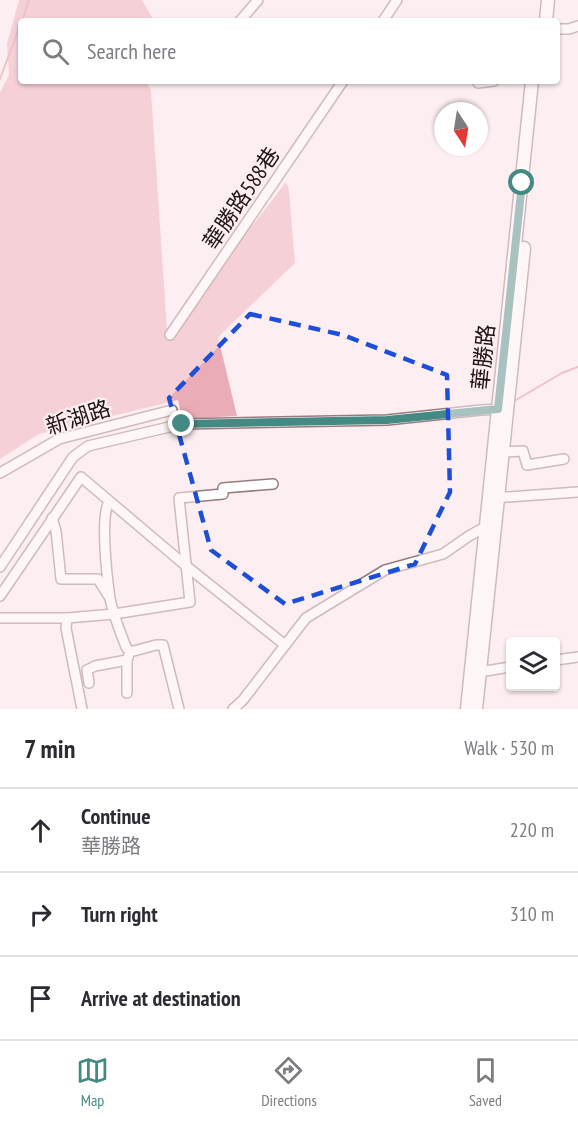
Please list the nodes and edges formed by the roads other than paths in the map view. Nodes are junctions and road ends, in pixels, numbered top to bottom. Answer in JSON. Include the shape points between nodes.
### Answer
{"nodes":[{"id":1,"x":258,"y":0,"type":"edge"},
{"id":2,"x":397,"y":0,"type":"edge"},
{"id":3,"x":540,"y":0,"type":"edge"},
{"id":4,"x":548,"y":0,"type":"edge"},
{"id":5,"x":243,"y":18,"type":"edge"},
{"id":6,"x":385,"y":18,"type":"edge"},
{"id":7,"x":538,"y":18,"type":"edge"},
{"id":8,"x":546,"y":18,"type":"edge"},
{"id":9,"x":578,"y":26,"type":"edge"},
{"id":10,"x":560,"y":29,"type":"edge"},
{"id":11,"x":341,"y":84,"type":"edge"},
{"id":12,"x":532,"y":84,"type":"edge"},
{"id":13,"x":540,"y":84,"type":"edge"},
{"id":14,"x":526,"y":183,"type":"junction"},
{"id":15,"x":170,"y":335,"type":"dead end"},
{"id":16,"x":503,"y":409,"type":"junction"},
{"id":17,"x":172,"y":410,"type":"dead end"},
{"id":18,"x":503,"y":452,"type":"junction"},
{"id":19,"x":564,"y":459,"type":"dead end"},
{"id":20,"x":0,"y":473,"type":"edge"},
{"id":21,"x":273,"y":484,"type":"dead end"},
{"id":22,"x":578,"y":492,"type":"edge"},
{"id":23,"x":494,"y":498,"type":"junction"},
{"id":24,"x":109,"y":501,"type":"junction"},
{"id":25,"x":52,"y":518,"type":"junction"},
{"id":26,"x":490,"y":527,"type":"junction"},
{"id":27,"x":185,"y":565,"type":"junction"},
{"id":28,"x":0,"y":567,"type":"edge"},
{"id":29,"x":0,"y":596,"type":"edge"},
{"id":30,"x":110,"y":598,"type":"junction"},
{"id":31,"x":114,"y":614,"type":"junction"},
{"id":32,"x":0,"y":618,"type":"edge"},
{"id":33,"x":67,"y":618,"type":"junction"},
{"id":34,"x":285,"y":645,"type":"junction"},
{"id":35,"x":129,"y":656,"type":"junction"},
{"id":36,"x":578,"y":657,"type":"edge"},
{"id":37,"x":560,"y":659,"type":"edge"},
{"id":38,"x":506,"y":667,"type":"edge"},
{"id":39,"x":475,"y":671,"type":"junction"},
{"id":40,"x":89,"y":683,"type":"dead end"},
{"id":41,"x":127,"y":693,"type":"dead end"},
{"id":42,"x":82,"y":709,"type":"edge"},
{"id":43,"x":179,"y":709,"type":"edge"},
{"id":44,"x":233,"y":709,"type":"edge"},
{"id":45,"x":467,"y":709,"type":"edge"},
{"id":46,"x":476,"y":709,"type":"edge"}],
"edges":[{"from":1,"to":5,"type":"street"},
{"from":2,"to":6,"type":"street"},
{"from":3,"to":7,"type":"main road"},
{"from":4,"to":8,"type":"main road"},
{"from":9,"to":10,"type":"street"},
{"from":11,"to":15,"type":"street","name":"華勝路588巷"},
{"from":12,"to":14,"type":"main road","name":"華勝路"},
{"from":13,"to":14,"type":"main road","name":"華勝路"},
{"from":14,"to":16,"type":"main road","name":"華勝路"},
{"from":16,"to":18,"type":"main road","name":"華勝路"},
{"from":16,"to":23,"type":"main road","name":"華勝路"},
{"from":16,"to":28,"type":"street","via":[[387,420],[182,424],[88,446],[73,457]]},
{"from":17,"to":20,"type":"street","name":"新湖路","via":[[59,439]]},
{"from":18,"to":19,"type":"street","via":[[524,451],[527,465]]},
{"from":18,"to":23,"type":"main road","name":"華勝路"},
{"from":21,"to":27,"type":"street","via":[[223,488],[223,494],[179,498]]},
{"from":22,"to":23,"type":"street"},
{"from":23,"to":26,"type":"main road","name":"華勝路"},
{"from":24,"to":25,"type":"street","via":[[81,477]]},
{"from":24,"to":27,"type":"street"},
{"from":24,"to":30,"type":"street","via":[[105,549]]},
{"from":25,"to":29,"type":"street"},
{"from":25,"to":30,"type":"street","via":[[61,579],[98,579]]},
{"from":26,"to":34,"type":"street","via":[[443,554],[385,570],[306,618]]},
{"from":26,"to":39,"type":"main road","name":"華勝路"},
{"from":27,"to":31,"type":"street","via":[[190,602]]},
{"from":27,"to":34,"type":"street"},
{"from":30,"to":31,"type":"street"},
{"from":31,"to":33,"type":"street"},
{"from":31,"to":35,"type":"street"},
{"from":32,"to":33,"type":"street"},
{"from":33,"to":42,"type":"street"},
{"from":34,"to":44,"type":"street"},
{"from":35,"to":40,"type":"street","via":[[87,670]]},
{"from":35,"to":41,"type":"street"},
{"from":35,"to":43,"type":"street","via":[[163,645]]},
{"from":36,"to":37,"type":"street"},
{"from":38,"to":39,"type":"street"},
{"from":39,"to":45,"type":"main road","name":"華勝路"},
{"from":39,"to":46,"type":"main road","name":"華勝路"}]}
